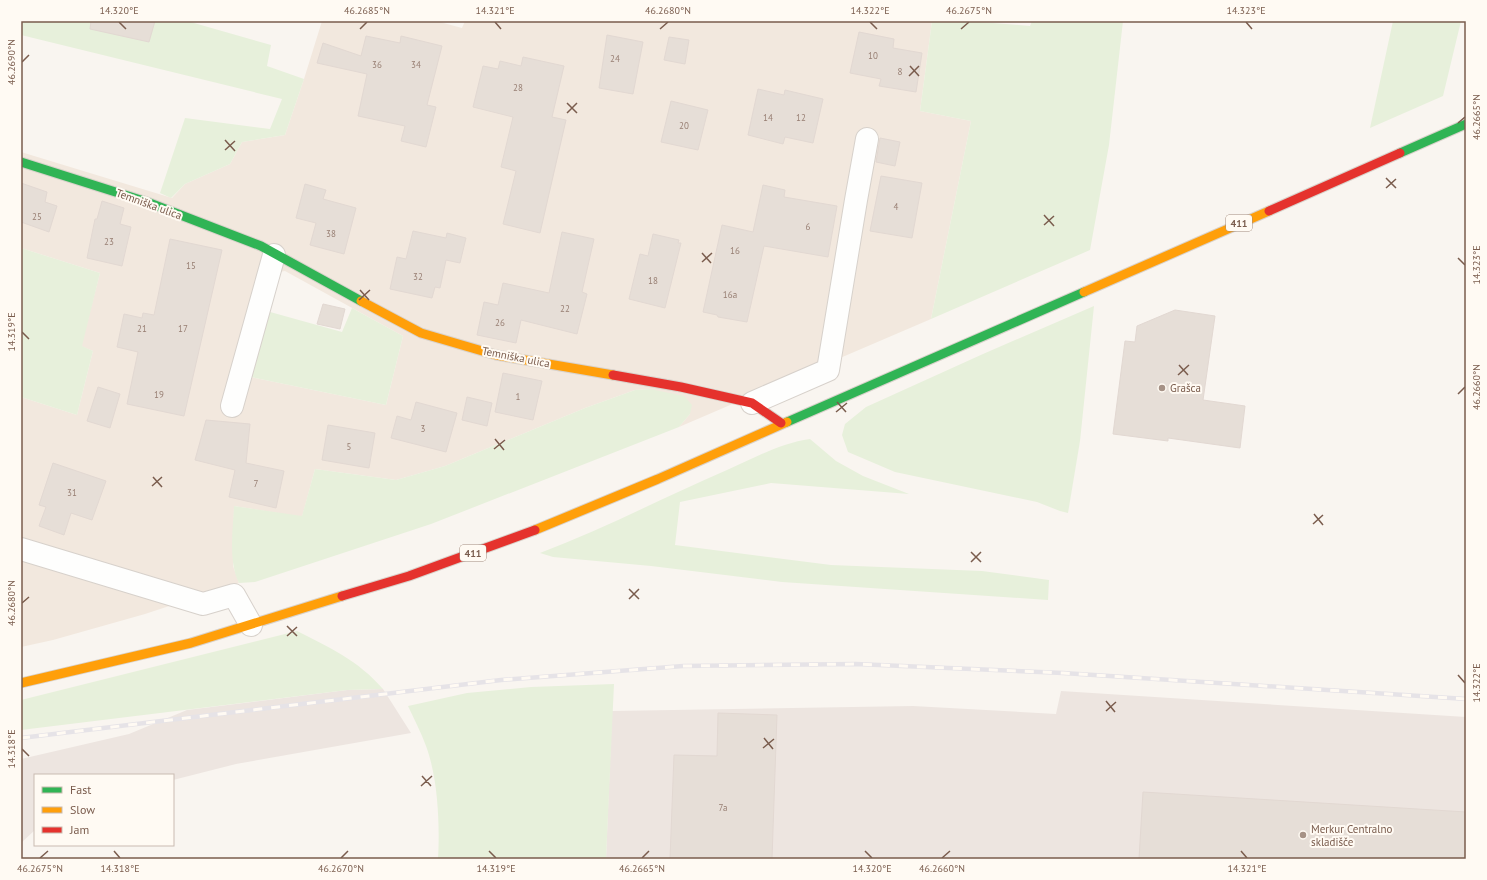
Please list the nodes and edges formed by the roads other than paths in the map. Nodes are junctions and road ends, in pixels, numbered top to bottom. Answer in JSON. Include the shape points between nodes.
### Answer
{"nodes":[{"id":1,"x":1466,"y":124,"type":"edge"},
{"id":2,"x":867,"y":139,"type":"dead end"},
{"id":3,"x":21,"y":162,"type":"edge"},
{"id":4,"x":274,"y":255,"type":"junction"},
{"id":5,"x":752,"y":402,"type":"junction"},
{"id":6,"x":232,"y":406,"type":"dead end"},
{"id":7,"x":782,"y":423,"type":"junction"},
{"id":8,"x":21,"y":549,"type":"edge"},
{"id":9,"x":251,"y":625,"type":"junction"},
{"id":10,"x":21,"y":683,"type":"edge"}],
"edges":[{"from":1,"to":7,"type":"main road","number":"411"},
{"from":2,"to":5,"type":"street","via":[[828,370]]},
{"from":3,"to":4,"type":"main road","name":"Temniška ulica","via":[[147,202],[261,246]]},
{"from":4,"to":5,"type":"main road","name":"Temniška ulica","via":[[421,333],[496,355]]},
{"from":4,"to":6,"type":"street"},
{"from":5,"to":7,"type":"main road"},
{"from":7,"to":9,"type":"main road","number":"411","via":[[510,540],[409,576]]},
{"from":8,"to":9,"type":"street","via":[[204,604],[234,595]]},
{"from":9,"to":10,"type":"main road","number":"411","via":[[191,643]]}]}
